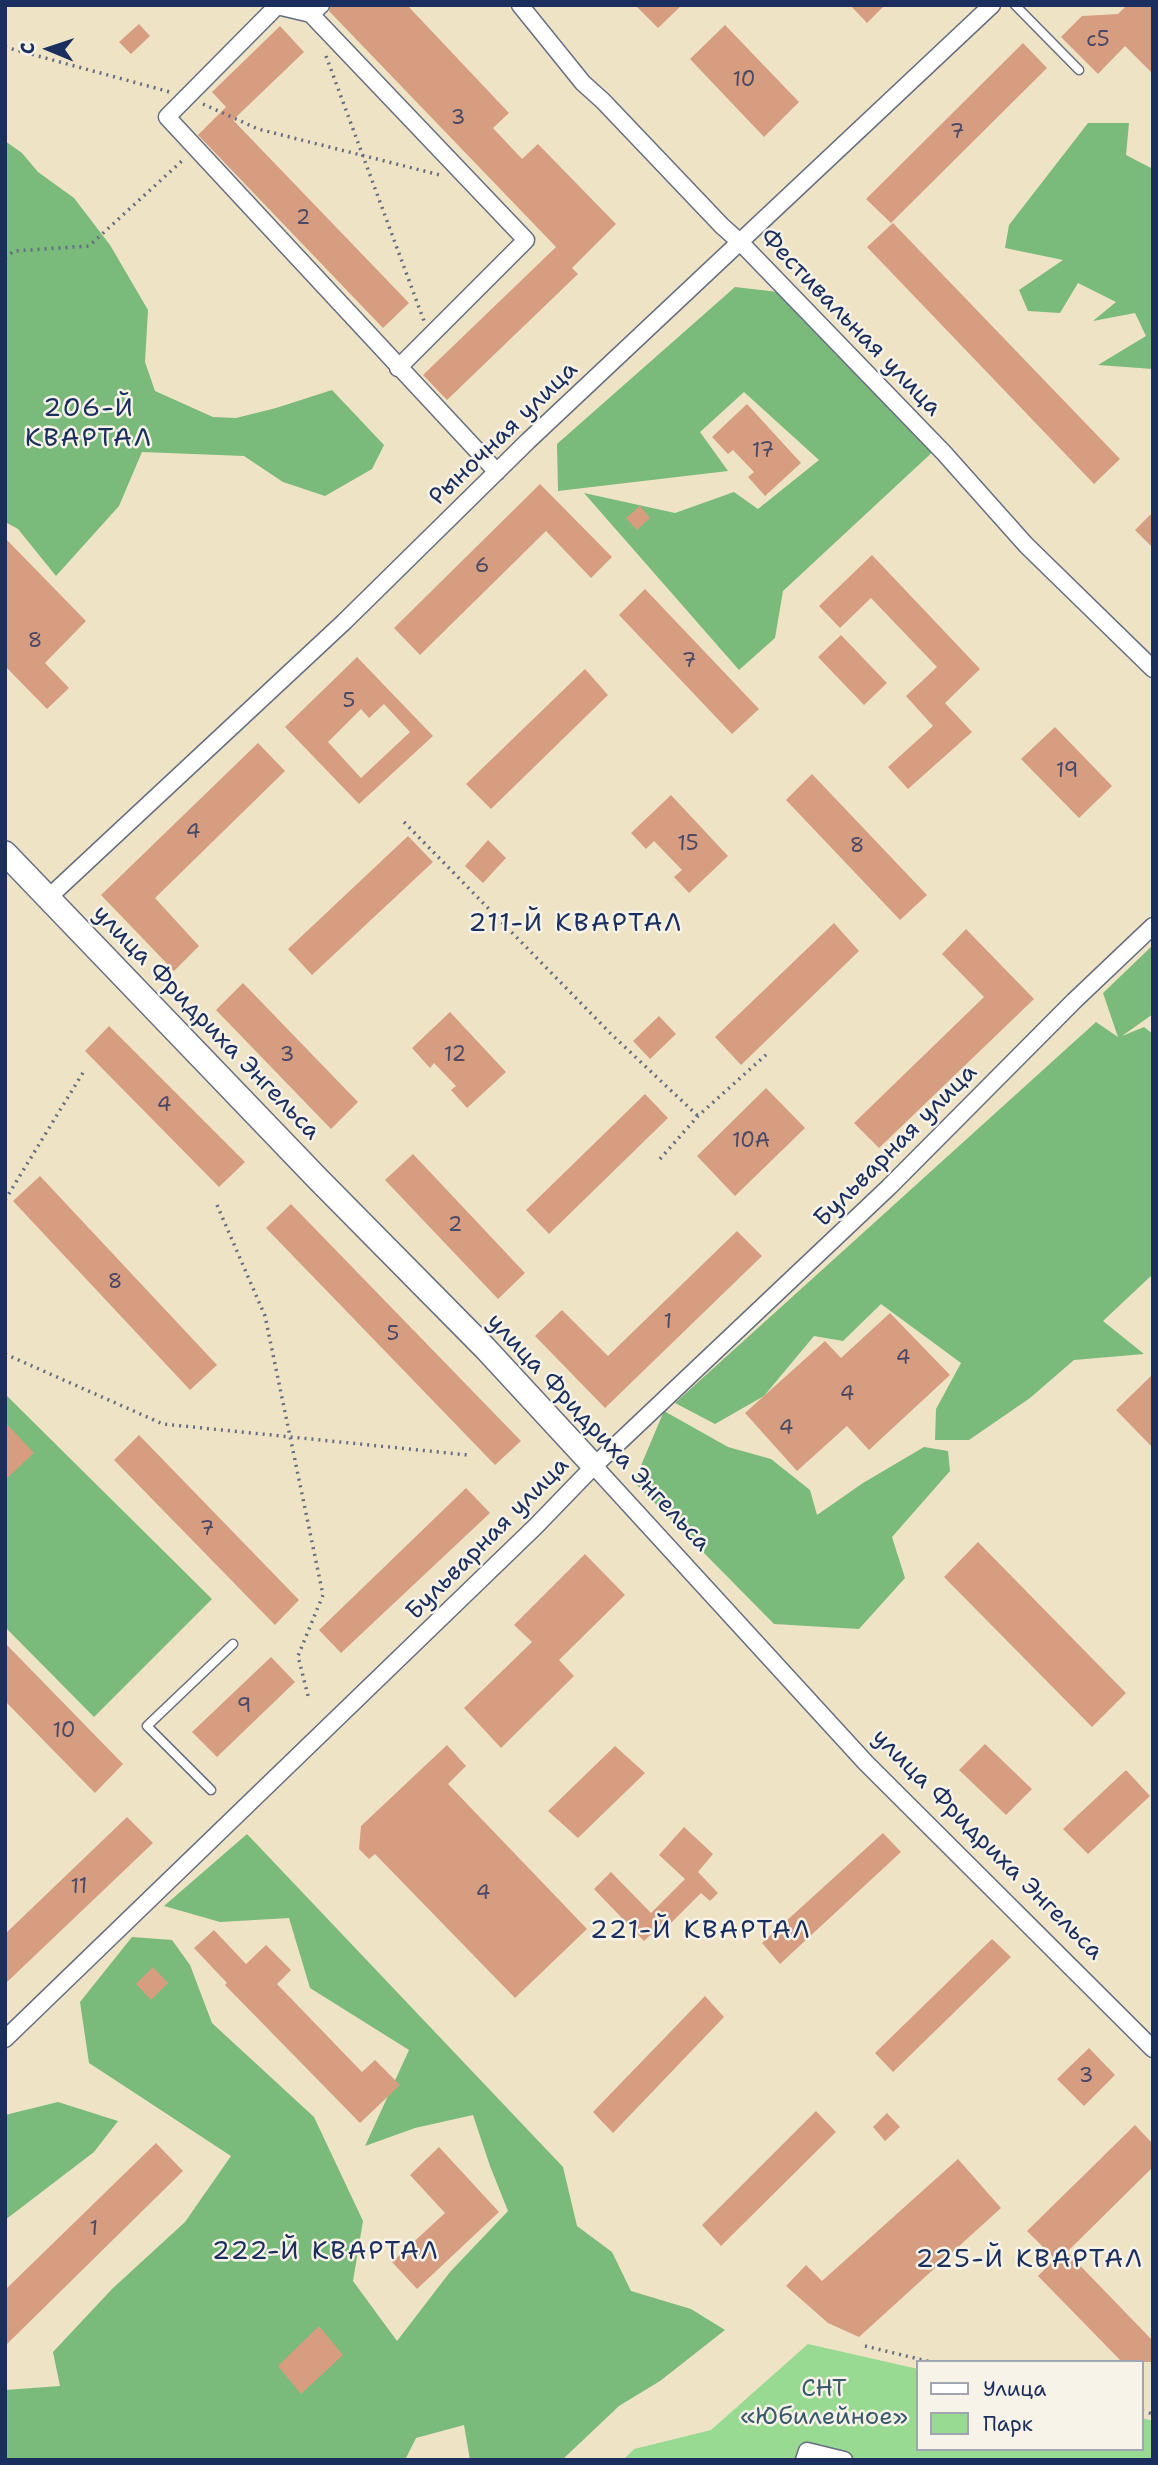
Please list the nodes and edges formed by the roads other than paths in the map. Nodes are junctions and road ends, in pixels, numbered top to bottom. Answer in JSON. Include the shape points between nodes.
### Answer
{"nodes":[{"id":1,"x":520,"y":5,"type":"edge"},
{"id":2,"x":992,"y":5,"type":"edge"},
{"id":3,"x":1015,"y":5,"type":"edge"},
{"id":4,"x":311,"y":8,"type":"edge"},
{"id":5,"x":1079,"y":70,"type":"dead end"},
{"id":6,"x":741,"y":243,"type":"junction"},
{"id":7,"x":398,"y":368,"type":"junction"},
{"id":8,"x":497,"y":472,"type":"junction"},
{"id":9,"x":1153,"y":669,"type":"edge"},
{"id":10,"x":5,"y":853,"type":"edge"},
{"id":11,"x":49,"y":897,"type":"junction"},
{"id":12,"x":1153,"y":926,"type":"edge"},
{"id":13,"x":594,"y":1466,"type":"junction"},
{"id":14,"x":233,"y":1644,"type":"dead end"},
{"id":15,"x":211,"y":1790,"type":"dead end"},
{"id":16,"x":5,"y":2039,"type":"edge"},
{"id":17,"x":1153,"y":2049,"type":"edge"},
{"id":18,"x":804,"y":2460,"type":"edge"},
{"id":19,"x":844,"y":2460,"type":"edge"}],
"edges":[{"from":1,"to":6,"type":"street","name":"Фестивальная улица","via":[[583,83]]},
{"from":2,"to":6,"type":"street","name":"Рыночная улица"},
{"from":3,"to":5,"type":"lane"},
{"from":4,"to":7,"type":"street","via":[[526,240]]},
{"from":4,"to":7,"type":"street","via":[[277,6],[167,117]]},
{"from":6,"to":8,"type":"street","name":"Рыночная улица"},
{"from":6,"to":9,"type":"street","name":"Фестивальная улица","via":[[1027,545]]},
{"from":7,"to":8,"type":"street"},
{"from":8,"to":11,"type":"street","name":"Рыночная улица","via":[[344,622]]},
{"from":10,"to":11,"type":"street","name":"улица Фридриха Энгельса"},
{"from":11,"to":13,"type":"street","name":"улица Фридриха Энгельса"},
{"from":12,"to":13,"type":"street","name":"Бульварная улица","via":[[889,1187]]},
{"from":13,"to":16,"type":"street","name":"Бульварная улица"},
{"from":13,"to":17,"type":"street","name":"улица Фридриха Энгельса","via":[[866,1763]]},
{"from":14,"to":15,"type":"lane","via":[[147,1726]]},
{"from":18,"to":19,"type":"street","via":[[807,2451]]}]}
